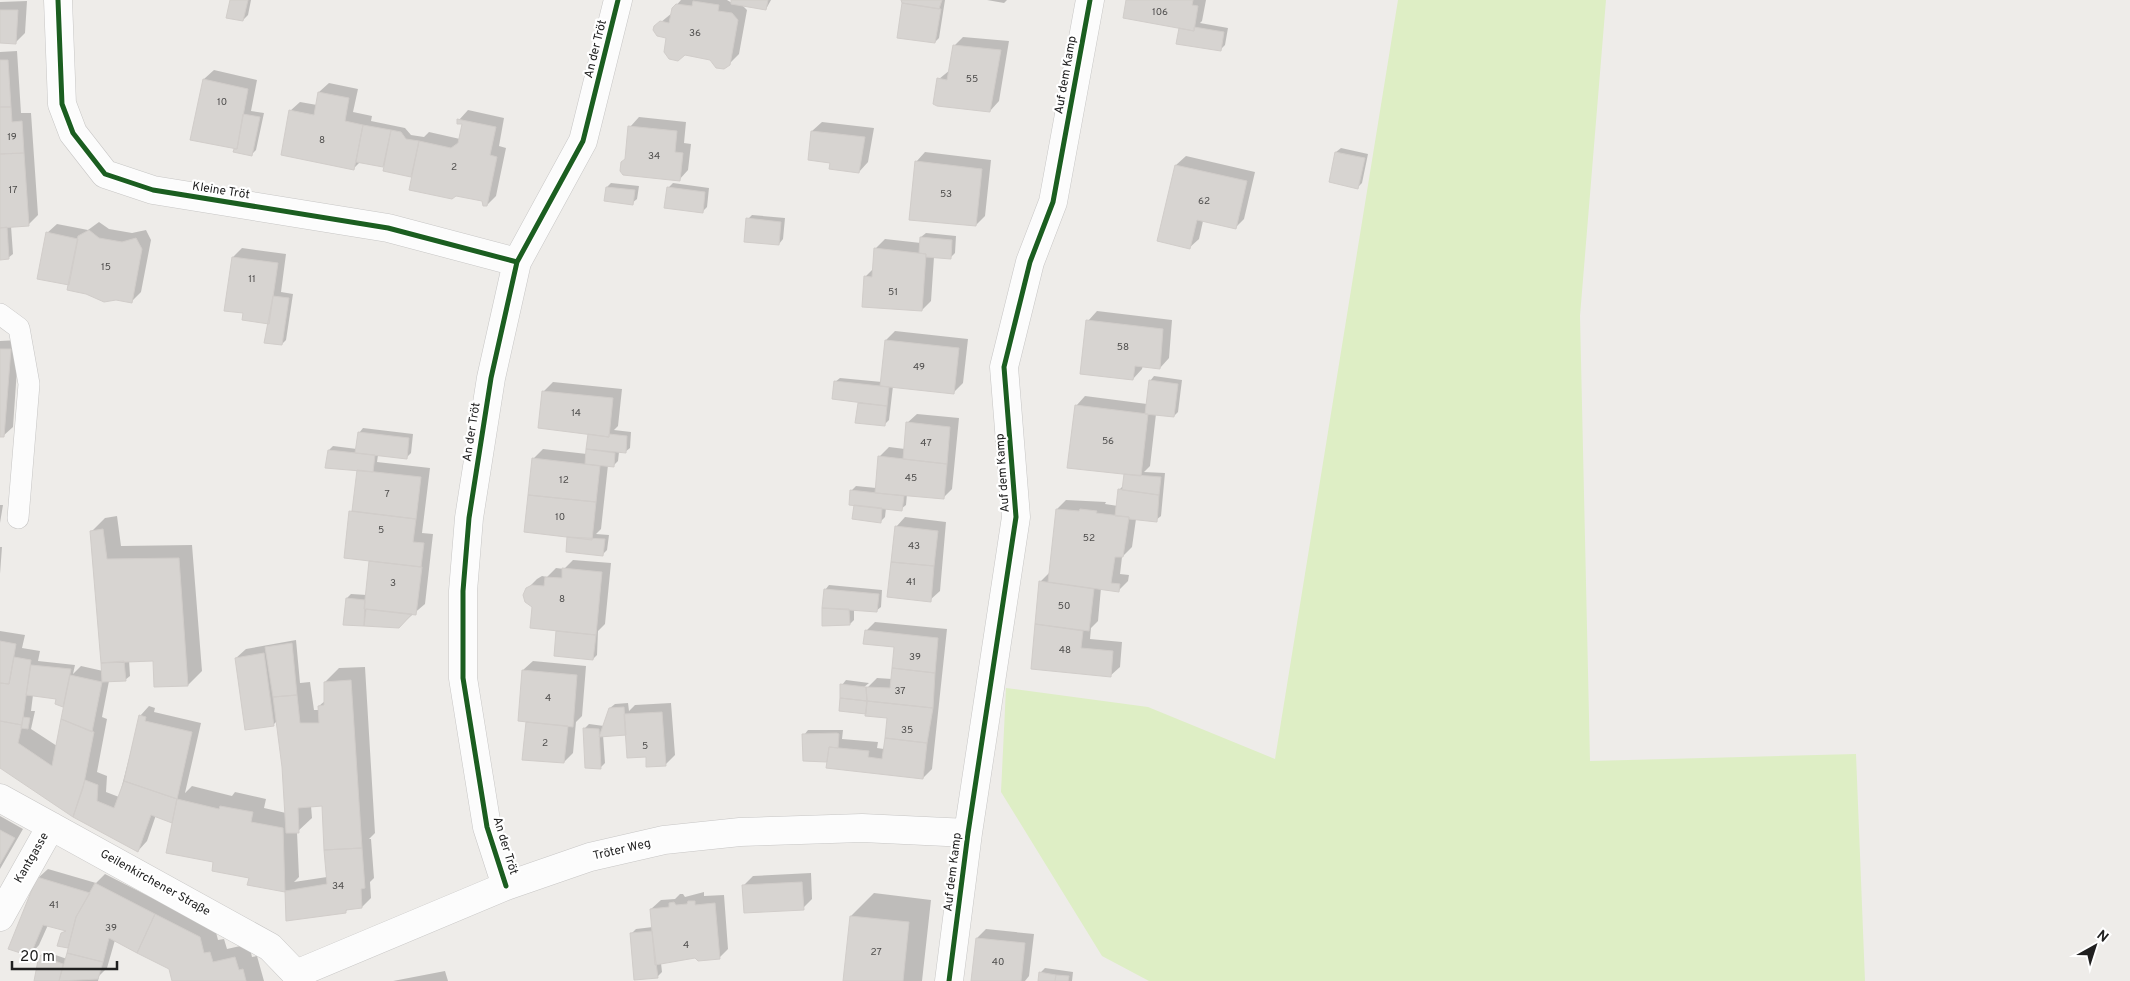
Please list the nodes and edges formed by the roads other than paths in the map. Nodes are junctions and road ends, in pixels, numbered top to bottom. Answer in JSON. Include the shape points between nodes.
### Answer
{"nodes":[{"id":1,"x":58,"y":0,"type":"edge"},
{"id":2,"x":618,"y":0,"type":"edge"},
{"id":3,"x":1090,"y":0,"type":"edge"},
{"id":4,"x":518,"y":262,"type":"junction"},
{"id":5,"x":0,"y":314,"type":"edge"},
{"id":6,"x":18,"y":518,"type":"dead end"},
{"id":7,"x":0,"y":798,"type":"edge"},
{"id":8,"x":51,"y":826,"type":"junction"},
{"id":9,"x":968,"y":833,"type":"junction"},
{"id":10,"x":506,"y":886,"type":"junction"},
{"id":11,"x":0,"y":917,"type":"edge"},
{"id":12,"x":298,"y":977,"type":"edge"},
{"id":13,"x":949,"y":981,"type":"edge"}],
"edges":[{"from":1,"to":4,"type":"street","name":"Kleine Tröt","via":[[62,104],[73,133],[105,174],[153,190],[388,228]]},
{"from":2,"to":4,"type":"street","name":"An der Tröt","via":[[583,141]]},
{"from":3,"to":9,"type":"street","name":"Auf dem Kamp","via":[[1053,202],[1030,262],[1004,367],[1016,517]]},
{"from":4,"to":10,"type":"street","name":"An der Tröt","via":[[491,378],[469,518],[463,591],[463,678],[486,827]]},
{"from":5,"to":6,"type":"lane","via":[[19,328],[29,384]]},
{"from":7,"to":8,"type":"street","name":"Geilenkirchener Straße"},
{"from":8,"to":11,"type":"street","name":"Kantgasse"},
{"from":8,"to":12,"type":"street","name":"Geilenkirchener Straße","via":[[270,946]]},
{"from":9,"to":10,"type":"street","name":"Tröter Weg","via":[[862,828],[740,832],[664,840],[590,857]]},
{"from":9,"to":13,"type":"street","name":"Auf dem Kamp"},
{"from":10,"to":12,"type":"street","name":"Tröter Weg"}]}
